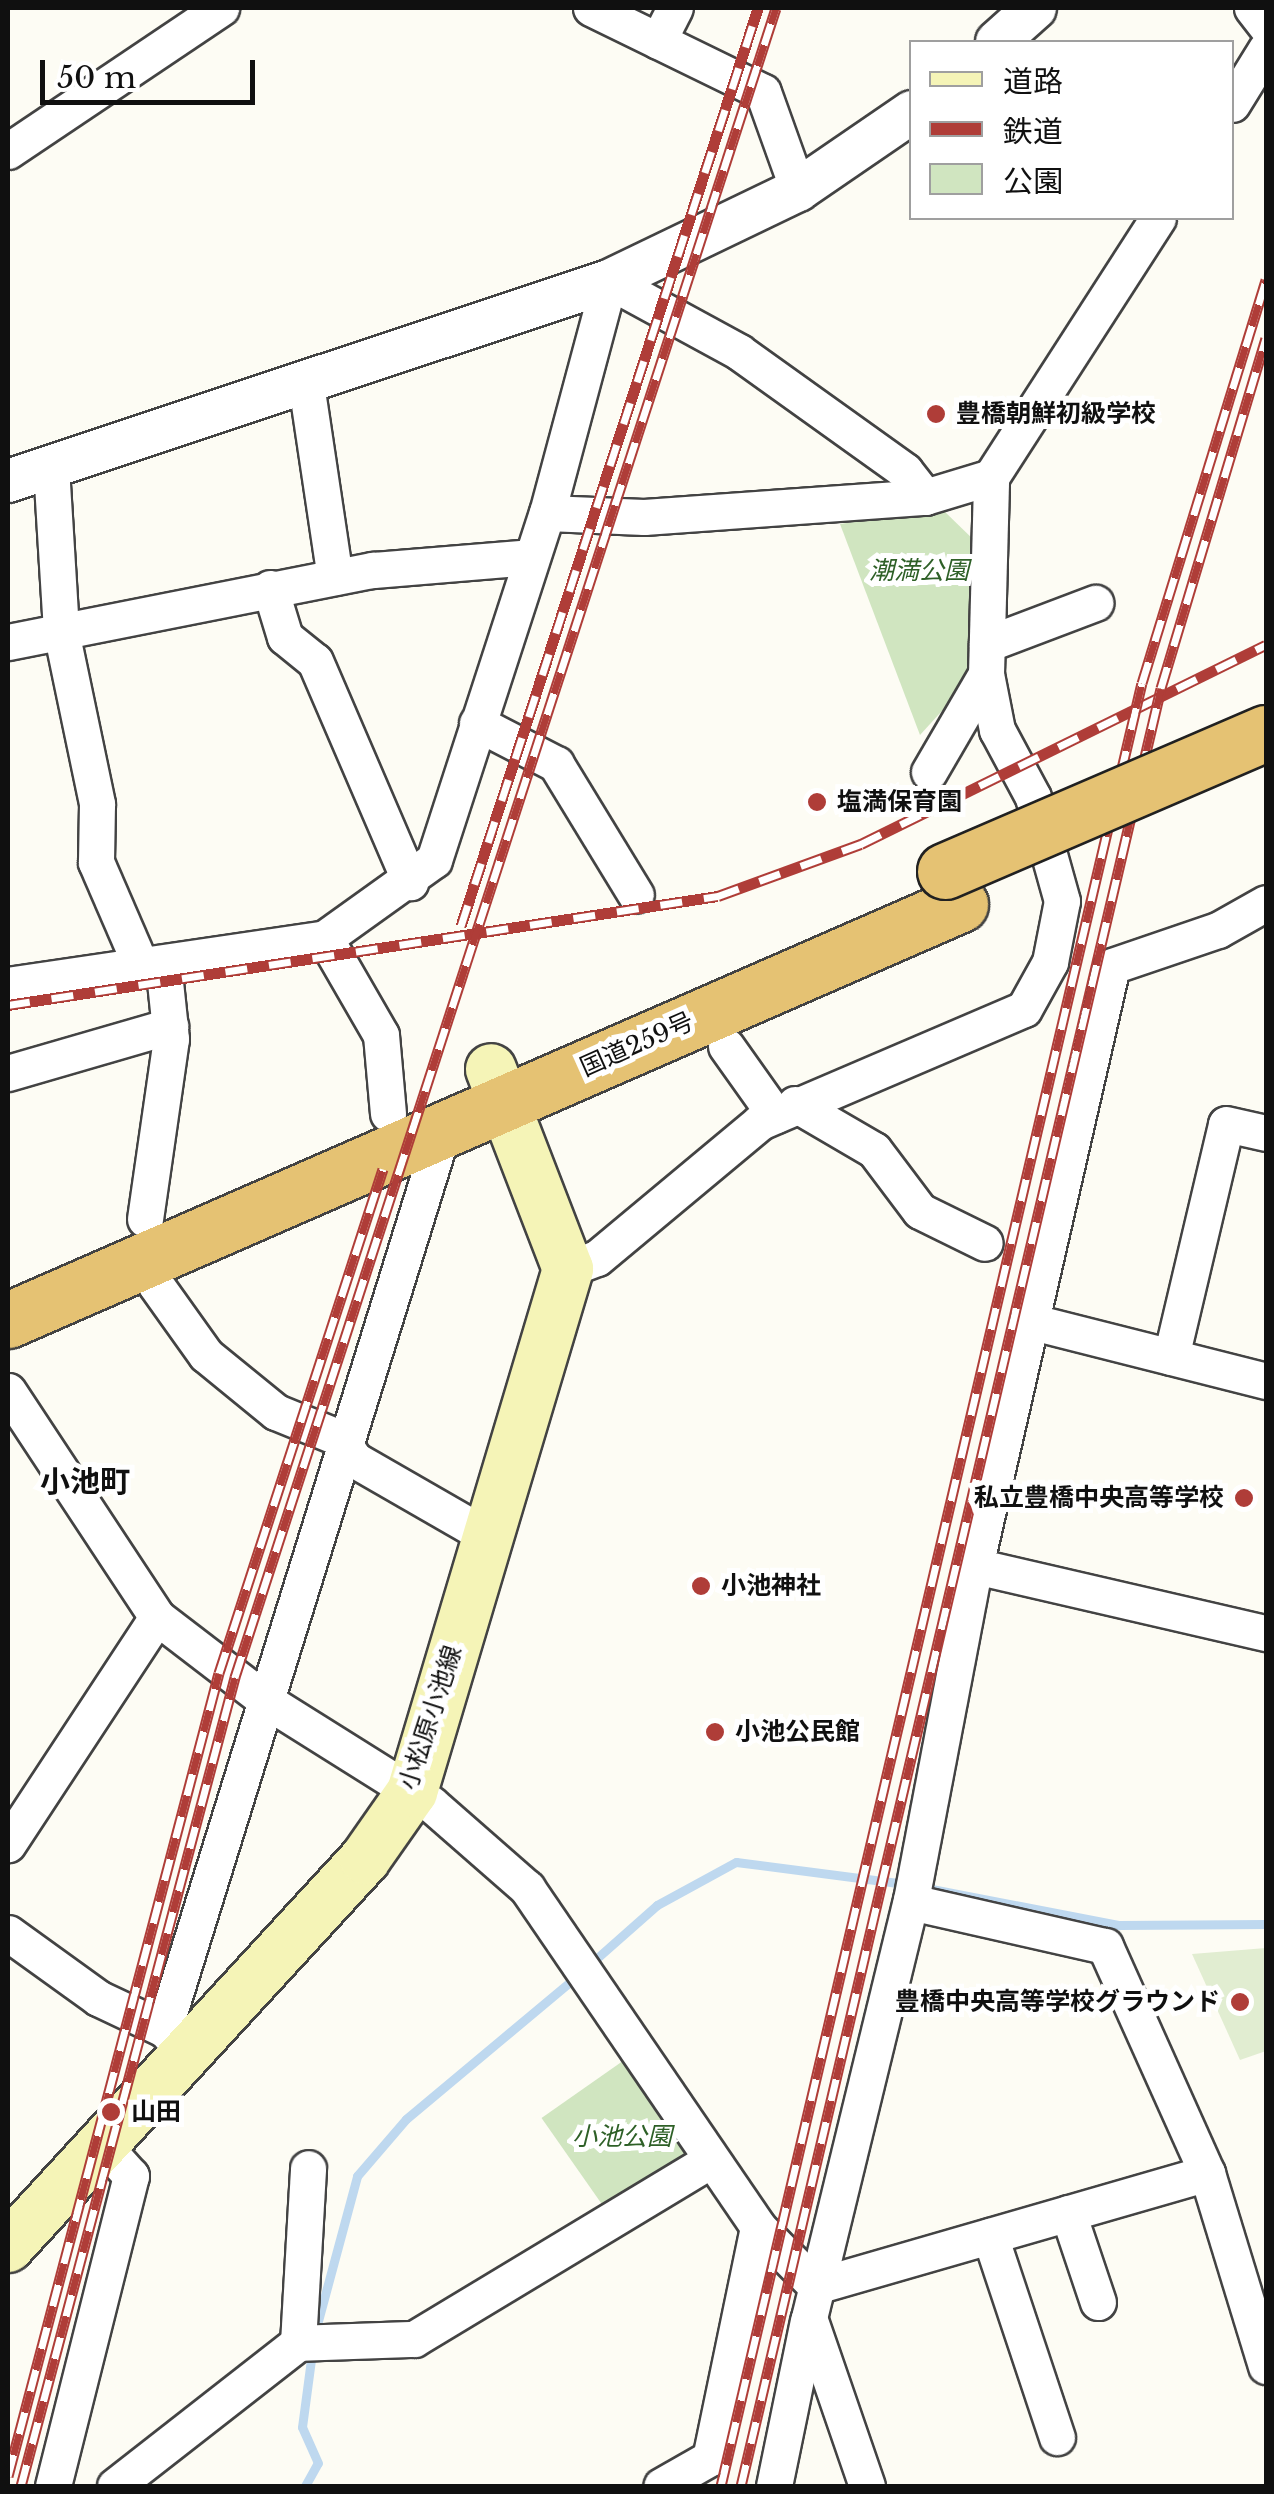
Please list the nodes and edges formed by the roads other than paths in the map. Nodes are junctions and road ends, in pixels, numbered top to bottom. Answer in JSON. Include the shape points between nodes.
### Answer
{"nodes":[{"id":1,"x":221,"y":8,"type":"edge"},
{"id":2,"x":591,"y":8,"type":"edge"},
{"id":3,"x":675,"y":8,"type":"edge"},
{"id":4,"x":1035,"y":8,"type":"edge"},
{"id":5,"x":1252,"y":8,"type":"edge"},
{"id":6,"x":1266,"y":26,"type":"edge"},
{"id":7,"x":658,"y":40,"type":"junction"},
{"id":8,"x":999,"y":40,"type":"edge"},
{"id":9,"x":1266,"y":49,"type":"edge"},
{"id":10,"x":1234,"y":101,"type":"edge"},
{"id":11,"x":909,"y":114,"type":"edge"},
{"id":12,"x":8,"y":151,"type":"edge"},
{"id":13,"x":798,"y":190,"type":"junction"},
{"id":14,"x":1157,"y":220,"type":"edge"},
{"id":15,"x":609,"y":281,"type":"junction"},
{"id":16,"x":306,"y":384,"type":"junction"},
{"id":17,"x":51,"y":468,"type":"junction"},
{"id":18,"x":991,"y":477,"type":"junction"},
{"id":19,"x":8,"y":482,"type":"edge"},
{"id":20,"x":925,"y":497,"type":"junction"},
{"id":21,"x":548,"y":513,"type":"junction"},
{"id":22,"x":530,"y":557,"type":"junction"},
{"id":23,"x":335,"y":577,"type":"junction"},
{"id":24,"x":270,"y":588,"type":"junction"},
{"id":25,"x":1095,"y":603,"type":"dead end"},
{"id":26,"x":61,"y":632,"type":"junction"},
{"id":27,"x":8,"y":642,"type":"edge"},
{"id":28,"x":986,"y":659,"type":"junction"},
{"id":29,"x":478,"y":723,"type":"junction"},
{"id":30,"x":1266,"y":733,"type":"edge"},
{"id":31,"x":929,"y":772,"type":"dead end"},
{"id":32,"x":1266,"y":772,"type":"edge"},
{"id":33,"x":410,"y":882,"type":"junction"},
{"id":34,"x":952,"y":887,"type":"junction"},
{"id":35,"x":636,"y":895,"type":"dead end"},
{"id":36,"x":1266,"y":903,"type":"edge"},
{"id":37,"x":326,"y":938,"type":"junction"},
{"id":38,"x":152,"y":965,"type":"junction"},
{"id":39,"x":8,"y":985,"type":"edge"},
{"id":40,"x":170,"y":1026,"type":"junction"},
{"id":41,"x":726,"y":1046,"type":"dead end"},
{"id":42,"x":8,"y":1073,"type":"edge"},
{"id":43,"x":496,"y":1087,"type":"junction"},
{"id":44,"x":784,"y":1109,"type":"junction"},
{"id":45,"x":388,"y":1114,"type":"junction"},
{"id":46,"x":443,"y":1130,"type":"junction"},
{"id":47,"x":1266,"y":1133,"type":"edge"},
{"id":48,"x":148,"y":1238,"type":"junction"},
{"id":49,"x":985,"y":1243,"type":"dead end"},
{"id":50,"x":568,"y":1269,"type":"junction"},
{"id":51,"x":8,"y":1278,"type":"edge"},
{"id":52,"x":8,"y":1320,"type":"edge"},
{"id":53,"x":1030,"y":1321,"type":"junction"},
{"id":54,"x":1171,"y":1357,"type":"junction"},
{"id":55,"x":1266,"y":1381,"type":"edge"},
{"id":56,"x":8,"y":1391,"type":"edge"},
{"id":57,"x":340,"y":1438,"type":"junction"},
{"id":58,"x":487,"y":1536,"type":"junction"},
{"id":59,"x":975,"y":1566,"type":"junction"},
{"id":60,"x":156,"y":1617,"type":"junction"},
{"id":61,"x":1266,"y":1633,"type":"edge"},
{"id":62,"x":265,"y":1700,"type":"junction"},
{"id":63,"x":412,"y":1792,"type":"junction"},
{"id":64,"x":8,"y":1844,"type":"edge"},
{"id":65,"x":913,"y":1891,"type":"junction"},
{"id":66,"x":8,"y":1933,"type":"edge"},
{"id":67,"x":175,"y":2042,"type":"junction"},
{"id":68,"x":103,"y":2145,"type":"junction"},
{"id":69,"x":711,"y":2160,"type":"junction"},
{"id":70,"x":308,"y":2168,"type":"dead end"},
{"id":71,"x":1207,"y":2172,"type":"junction"},
{"id":72,"x":1068,"y":2213,"type":"junction"},
{"id":73,"x":758,"y":2226,"type":"junction"},
{"id":74,"x":990,"y":2236,"type":"junction"},
{"id":75,"x":8,"y":2247,"type":"edge"},
{"id":76,"x":1256,"y":2296,"type":"edge"},
{"id":77,"x":812,"y":2302,"type":"junction"},
{"id":78,"x":1098,"y":2302,"type":"dead end"},
{"id":79,"x":312,"y":2342,"type":"junction"},
{"id":80,"x":1266,"y":2366,"type":"edge"},
{"id":81,"x":1057,"y":2437,"type":"dead end"},
{"id":82,"x":53,"y":2486,"type":"edge"},
{"id":83,"x":116,"y":2486,"type":"edge"},
{"id":84,"x":661,"y":2486,"type":"edge"},
{"id":85,"x":774,"y":2486,"type":"edge"},
{"id":86,"x":868,"y":2486,"type":"edge"}],
"edges":[{"from":1,"to":12,"type":"street"},
{"from":2,"to":7,"type":"street"},
{"from":3,"to":7,"type":"street"},
{"from":4,"to":8,"type":"street"},
{"from":5,"to":6,"type":"street"},
{"from":7,"to":13,"type":"street","via":[[763,92]]},
{"from":9,"to":10,"type":"street"},
{"from":11,"to":13,"type":"street"},
{"from":13,"to":15,"type":"street"},
{"from":14,"to":18,"type":"street"},
{"from":15,"to":16,"type":"street"},
{"from":15,"to":20,"type":"street","via":[[740,352],[904,471]]},
{"from":15,"to":21,"type":"street"},
{"from":16,"to":17,"type":"street"},
{"from":16,"to":23,"type":"street"},
{"from":17,"to":19,"type":"street"},
{"from":17,"to":26,"type":"street"},
{"from":18,"to":20,"type":"street"},
{"from":18,"to":28,"type":"street"},
{"from":20,"to":21,"type":"street","via":[[644,517]]},
{"from":21,"to":22,"type":"street"},
{"from":22,"to":23,"type":"street"},
{"from":22,"to":29,"type":"street"},
{"from":23,"to":24,"type":"street"},
{"from":24,"to":26,"type":"street"},
{"from":24,"to":33,"type":"street","via":[[285,637],[315,661]]},
{"from":25,"to":28,"type":"street"},
{"from":26,"to":27,"type":"street"},
{"from":26,"to":38,"type":"street","via":[[97,804],[96,862]]},
{"from":28,"to":31,"type":"street"},
{"from":28,"to":44,"type":"street","via":[[997,730],[1032,797],[1062,901],[1050,962],[1024,1009],[1004,1021]]},
{"from":29,"to":33,"type":"street","via":[[434,860]]},
{"from":29,"to":35,"type":"street","via":[[556,764]]},
{"from":30,"to":34,"type":"highway","name":"国道259号","bridge":true},
{"from":32,"to":34,"type":"highway","name":"国道259号"},
{"from":33,"to":37,"type":"street"},
{"from":34,"to":43,"type":"highway","name":"国道259号"},
{"from":36,"to":53,"type":"street","via":[[1112,966]]},
{"from":37,"to":38,"type":"street"},
{"from":37,"to":45,"type":"street","via":[[380,1035]]},
{"from":38,"to":39,"type":"street"},
{"from":38,"to":40,"type":"street"},
{"from":40,"to":42,"type":"street"},
{"from":40,"to":48,"type":"street"},
{"from":41,"to":44,"type":"street"},
{"from":43,"to":45,"type":"highway","name":"国道259号"},
{"from":43,"to":46,"type":"highway","name":"国道259号"},
{"from":43,"to":50,"type":"main road"},
{"from":44,"to":49,"type":"street","via":[[874,1150],[920,1211]]},
{"from":44,"to":50,"type":"street","via":[[596,1258]]},
{"from":45,"to":48,"type":"highway","name":"国道259号"},
{"from":46,"to":48,"type":"highway","name":"国道259号"},
{"from":46,"to":57,"type":"street"},
{"from":47,"to":54,"type":"street","via":[[1226,1124]]},
{"from":48,"to":51,"type":"highway","name":"国道259号"},
{"from":48,"to":52,"type":"highway","name":"国道259号"},
{"from":48,"to":57,"type":"street","via":[[156,1286],[206,1355],[276,1412]]},
{"from":50,"to":58,"type":"main road","name":"小松原小池線"},
{"from":53,"to":54,"type":"street"},
{"from":53,"to":59,"type":"street"},
{"from":54,"to":55,"type":"street"},
{"from":56,"to":60,"type":"street"},
{"from":57,"to":58,"type":"street","via":[[355,1460]]},
{"from":57,"to":62,"type":"street"},
{"from":58,"to":63,"type":"main road","name":"小松原小池線"},
{"from":59,"to":61,"type":"street"},
{"from":59,"to":65,"type":"street"},
{"from":60,"to":62,"type":"street"},
{"from":60,"to":64,"type":"street"},
{"from":62,"to":63,"type":"street"},
{"from":62,"to":67,"type":"street"},
{"from":63,"to":67,"type":"main road","name":"小松原小池線","via":[[365,1859]]},
{"from":63,"to":69,"type":"street","via":[[514,1874]]},
{"from":65,"to":71,"type":"street","via":[[1105,1946]]},
{"from":65,"to":77,"type":"street"},
{"from":66,"to":67,"type":"street","via":[[98,1998]]},
{"from":67,"to":68,"type":"main road","name":"小松原小池線"},
{"from":68,"to":75,"type":"main road","name":"小松原小池線"},
{"from":68,"to":82,"type":"street","via":[[130,2176]]},
{"from":69,"to":73,"type":"street"},
{"from":69,"to":79,"type":"street","via":[[414,2339]]},
{"from":70,"to":79,"type":"street"},
{"from":71,"to":72,"type":"street"},
{"from":71,"to":76,"type":"street"},
{"from":72,"to":74,"type":"street"},
{"from":72,"to":78,"type":"street"},
{"from":73,"to":77,"type":"street"},
{"from":73,"to":84,"type":"street","via":[[710,2458]]},
{"from":74,"to":77,"type":"street"},
{"from":74,"to":81,"type":"street"},
{"from":76,"to":80,"type":"street"},
{"from":77,"to":85,"type":"street"},
{"from":77,"to":86,"type":"street"},
{"from":79,"to":83,"type":"street"}]}
